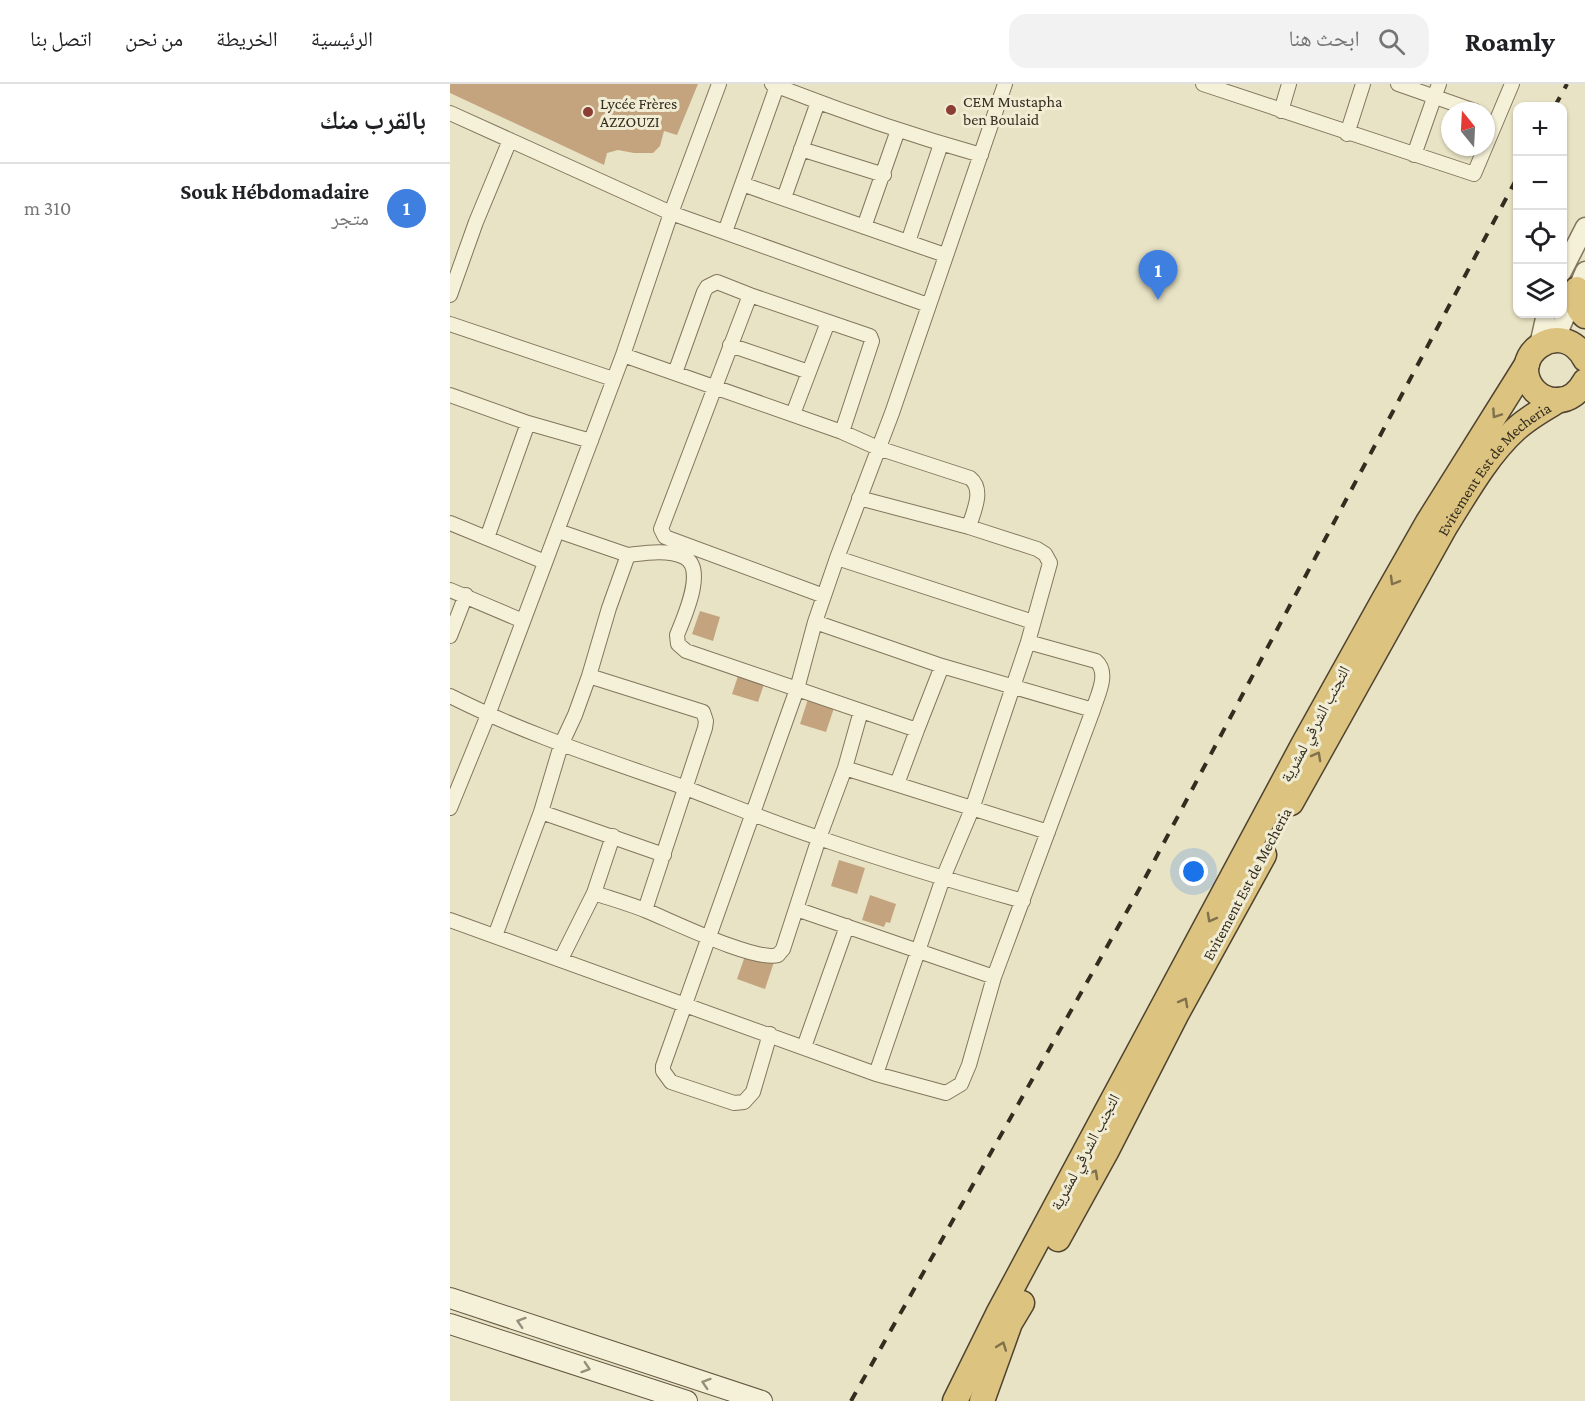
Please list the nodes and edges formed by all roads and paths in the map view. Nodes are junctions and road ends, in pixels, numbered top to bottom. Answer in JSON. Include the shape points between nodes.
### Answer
{"nodes":[{"id":1,"x":719,"y":84,"type":"edge"},
{"id":2,"x":1005,"y":84,"type":"edge"},
{"id":3,"x":1289,"y":84,"type":"edge"},
{"id":4,"x":1363,"y":84,"type":"edge"},
{"id":5,"x":1398,"y":84,"type":"edge"},
{"id":6,"x":1512,"y":84,"type":"edge"},
{"id":7,"x":775,"y":85,"type":"edge"},
{"id":8,"x":1209,"y":85,"type":"edge"},
{"id":9,"x":1437,"y":90,"type":"edge"},
{"id":10,"x":818,"y":102,"type":"junction"},
{"id":11,"x":1458,"y":102,"type":"edge"},
{"id":12,"x":1281,"y":111,"type":"junction"},
{"id":13,"x":1495,"y":112,"type":"edge"},
{"id":14,"x":450,"y":113,"type":"edge"},
{"id":15,"x":898,"y":130,"type":"junction"},
{"id":16,"x":1347,"y":134,"type":"junction"},
{"id":17,"x":510,"y":140,"type":"junction"},
{"id":18,"x":941,"y":144,"type":"junction"},
{"id":19,"x":801,"y":149,"type":"junction"},
{"id":20,"x":981,"y":155,"type":"junction"},
{"id":21,"x":1413,"y":155,"type":"junction"},
{"id":22,"x":1480,"y":156,"type":"edge"},
{"id":23,"x":884,"y":175,"type":"junction"},
{"id":24,"x":742,"y":184,"type":"junction"},
{"id":25,"x":784,"y":198,"type":"junction"},
{"id":26,"x":671,"y":213,"type":"junction"},
{"id":27,"x":864,"y":227,"type":"junction"},
{"id":28,"x":1585,"y":227,"type":"edge"},
{"id":29,"x":724,"y":232,"type":"junction"},
{"id":30,"x":908,"y":242,"type":"junction"},
{"id":31,"x":945,"y":255,"type":"junction"},
{"id":32,"x":1575,"y":277,"type":"edge"},
{"id":33,"x":450,"y":295,"type":"edge"},
{"id":34,"x":750,"y":295,"type":"junction"},
{"id":35,"x":928,"y":305,"type":"junction"},
{"id":36,"x":1585,"y":316,"type":"edge"},
{"id":37,"x":1546,"y":318,"type":"edge"},
{"id":38,"x":828,"y":322,"type":"junction"},
{"id":39,"x":450,"y":324,"type":"edge"},
{"id":40,"x":1585,"y":326,"type":"edge"},
{"id":41,"x":730,"y":345,"type":"junction"},
{"id":42,"x":1546,"y":347,"type":"junction"},
{"id":43,"x":623,"y":355,"type":"junction"},
{"id":44,"x":1585,"y":359,"type":"edge"},
{"id":45,"x":809,"y":372,"type":"junction"},
{"id":46,"x":675,"y":374,"type":"junction"},
{"id":47,"x":613,"y":379,"type":"junction"},
{"id":48,"x":1585,"y":382,"type":"edge"},
{"id":49,"x":713,"y":387,"type":"junction"},
{"id":50,"x":450,"y":395,"type":"edge"},
{"id":51,"x":1559,"y":400,"type":"junction"},
{"id":52,"x":793,"y":414,"type":"junction"},
{"id":53,"x":528,"y":423,"type":"junction"},
{"id":54,"x":842,"y":432,"type":"junction"},
{"id":55,"x":591,"y":441,"type":"junction"},
{"id":56,"x":878,"y":448,"type":"junction"},
{"id":57,"x":859,"y":498,"type":"junction"},
{"id":58,"x":450,"y":523,"type":"edge"},
{"id":59,"x":969,"y":527,"type":"junction"},
{"id":60,"x":558,"y":531,"type":"junction"},
{"id":61,"x":487,"y":538,"type":"junction"},
{"id":62,"x":628,"y":555,"type":"junction"},
{"id":63,"x":837,"y":558,"type":"junction"},
{"id":64,"x":545,"y":562,"type":"junction"},
{"id":65,"x":450,"y":590,"type":"edge"},
{"id":66,"x":466,"y":595,"type":"junction"},
{"id":67,"x":824,"y":596,"type":"junction"},
{"id":68,"x":524,"y":621,"type":"junction"},
{"id":69,"x":815,"y":622,"type":"junction"},
{"id":70,"x":1033,"y":622,"type":"junction"},
{"id":71,"x":450,"y":636,"type":"edge"},
{"id":72,"x":1028,"y":642,"type":"junction"},
{"id":73,"x":942,"y":666,"type":"junction"},
{"id":74,"x":588,"y":676,"type":"junction"},
{"id":75,"x":1013,"y":688,"type":"junction"},
{"id":76,"x":796,"y":689,"type":"junction"},
{"id":77,"x":450,"y":696,"type":"edge"},
{"id":78,"x":861,"y":711,"type":"junction"},
{"id":79,"x":1093,"y":711,"type":"junction"},
{"id":80,"x":488,"y":715,"type":"junction"},
{"id":81,"x":917,"y":730,"type":"junction"},
{"id":82,"x":561,"y":745,"type":"junction"},
{"id":83,"x":845,"y":768,"type":"junction"},
{"id":84,"x":897,"y":784,"type":"junction"},
{"id":85,"x":684,"y":788,"type":"junction"},
{"id":86,"x":450,"y":808,"type":"edge"},
{"id":87,"x":972,"y":809,"type":"junction"},
{"id":88,"x":541,"y":812,"type":"junction"},
{"id":89,"x":752,"y":814,"type":"junction"},
{"id":90,"x":1048,"y":832,"type":"junction"},
{"id":91,"x":613,"y":836,"type":"junction"},
{"id":92,"x":819,"y":838,"type":"junction"},
{"id":93,"x":664,"y":855,"type":"junction"},
{"id":94,"x":943,"y":879,"type":"junction"},
{"id":95,"x":594,"y":893,"type":"junction"},
{"id":96,"x":1023,"y":901,"type":"junction"},
{"id":97,"x":796,"y":909,"type":"junction"},
{"id":98,"x":645,"y":910,"type":"junction"},
{"id":99,"x":450,"y":920,"type":"edge"},
{"id":100,"x":847,"y":926,"type":"junction"},
{"id":101,"x":495,"y":936,"type":"junction"},
{"id":102,"x":708,"y":938,"type":"junction"},
{"id":103,"x":920,"y":951,"type":"junction"},
{"id":104,"x":561,"y":959,"type":"junction"},
{"id":105,"x":994,"y":977,"type":"junction"},
{"id":106,"x":685,"y":1004,"type":"junction"},
{"id":107,"x":770,"y":1034,"type":"junction"},
{"id":108,"x":804,"y":1047,"type":"junction"},
{"id":109,"x":876,"y":1074,"type":"junction"},
{"id":110,"x":450,"y":1298,"type":"edge"},
{"id":111,"x":450,"y":1324,"type":"edge"},
{"id":112,"x":687,"y":1401,"type":"edge"},
{"id":113,"x":762,"y":1401,"type":"edge"},
{"id":114,"x":955,"y":1401,"type":"edge"},
{"id":115,"x":982,"y":1401,"type":"edge"}],
"edges":[{"from":1,"to":26,"type":"street"},
{"from":2,"to":20,"type":"street"},
{"from":3,"to":12,"type":"street"},
{"from":4,"to":16,"type":"street"},
{"from":5,"to":9,"type":"street"},
{"from":6,"to":13,"type":"street"},
{"from":7,"to":10,"type":"street"},
{"from":7,"to":24,"type":"street"},
{"from":8,"to":12,"type":"street"},
{"from":9,"to":11,"type":"street"},
{"from":9,"to":21,"type":"street"},
{"from":10,"to":15,"type":"street"},
{"from":10,"to":19,"type":"street"},
{"from":12,"to":16,"type":"street"},
{"from":14,"to":17,"type":"street"},
{"from":15,"to":18,"type":"street"},
{"from":15,"to":23,"type":"street"},
{"from":16,"to":21,"type":"street"},
{"from":17,"to":26,"type":"street"},
{"from":17,"to":33,"type":"street"},
{"from":18,"to":20,"type":"street"},
{"from":18,"to":30,"type":"street"},
{"from":19,"to":23,"type":"street"},
{"from":19,"to":25,"type":"street"},
{"from":20,"to":31,"type":"street"},
{"from":21,"to":22,"type":"street","via":[[1474,174]]},
{"from":23,"to":27,"type":"street"},
{"from":24,"to":25,"type":"street"},
{"from":24,"to":29,"type":"street"},
{"from":25,"to":27,"type":"street"},
{"from":26,"to":29,"type":"street"},
{"from":26,"to":43,"type":"street"},
{"from":27,"to":30,"type":"street"},
{"from":28,"to":32,"type":"street"},
{"from":29,"to":35,"type":"street"},
{"from":30,"to":31,"type":"street"},
{"from":31,"to":35,"type":"street"},
{"from":32,"to":36,"type":"highway","via":[[1577,306]]},
{"from":32,"to":42,"type":"street"},
{"from":34,"to":38,"type":"street"},
{"from":34,"to":41,"type":"street"},
{"from":34,"to":46,"type":"street","via":[[717,282],[707,287]]},
{"from":35,"to":56,"type":"street"},
{"from":37,"to":42,"type":"street"},
{"from":38,"to":45,"type":"street"},
{"from":38,"to":54,"type":"street","via":[[872,338]]},
{"from":39,"to":47,"type":"street"},
{"from":40,"to":42,"type":"highway"},
{"from":41,"to":45,"type":"street"},
{"from":41,"to":49,"type":"street"},
{"from":42,"to":44,"type":"highway","via":[[1572,344]]},
{"from":42,"to":51,"type":"highway","via":[[1527,375],[1538,394]]},
{"from":42,"to":114,"type":"highway","name":"التجنب الشرقي لمشرية","one_way":true,"via":[[1428,522],[1377,611],[998,1314]]},
{"from":43,"to":46,"type":"street"},
{"from":43,"to":47,"type":"street"},
{"from":45,"to":52,"type":"street"},
{"from":46,"to":49,"type":"street"},
{"from":47,"to":55,"type":"street"},
{"from":48,"to":51,"type":"highway","name":"Evitement Est de Mecheria","via":[[1570,398]]},
{"from":49,"to":52,"type":"street"},
{"from":49,"to":67,"type":"street","via":[[662,524],[663,534]]},
{"from":50,"to":53,"type":"street"},
{"from":115,"to":51,"type":"highway","name":"Evitement Est de Mecheria","one_way":true,"via":[[1010,1323],[1445,527],[1514,430]]},
{"from":52,"to":54,"type":"street"},
{"from":53,"to":55,"type":"street"},
{"from":53,"to":61,"type":"street"},
{"from":54,"to":56,"type":"street"},
{"from":55,"to":60,"type":"street"},
{"from":56,"to":57,"type":"street"},
{"from":56,"to":59,"type":"street","via":[[973,480],[977,496]]},
{"from":57,"to":59,"type":"street"},
{"from":57,"to":63,"type":"street"},
{"from":58,"to":61,"type":"street"},
{"from":59,"to":70,"type":"street","via":[[1037,549],[1049,558],[1050,571]]},
{"from":60,"to":62,"type":"street"},
{"from":60,"to":64,"type":"street"},
{"from":61,"to":64,"type":"street"},
{"from":62,"to":74,"type":"street"},
{"from":62,"to":76,"type":"street","via":[[678,555],[693,566],[694,584],[677,635],[682,648]]},
{"from":63,"to":67,"type":"street"},
{"from":63,"to":70,"type":"street"},
{"from":64,"to":68,"type":"street"},
{"from":65,"to":66,"type":"street"},
{"from":66,"to":68,"type":"street"},
{"from":66,"to":71,"type":"street"},
{"from":67,"to":69,"type":"street"},
{"from":68,"to":80,"type":"street"},
{"from":69,"to":73,"type":"street"},
{"from":69,"to":76,"type":"street"},
{"from":70,"to":72,"type":"street"},
{"from":72,"to":75,"type":"street"},
{"from":72,"to":79,"type":"street","via":[[1101,665],[1102,679]]},
{"from":73,"to":75,"type":"street"},
{"from":73,"to":81,"type":"street"},
{"from":74,"to":82,"type":"street"},
{"from":74,"to":85,"type":"street","via":[[703,712],[705,728]]},
{"from":75,"to":79,"type":"street"},
{"from":75,"to":87,"type":"street"},
{"from":76,"to":78,"type":"street"},
{"from":76,"to":89,"type":"street"},
{"from":77,"to":80,"type":"street"},
{"from":78,"to":81,"type":"street"},
{"from":78,"to":83,"type":"street"},
{"from":79,"to":90,"type":"street"},
{"from":80,"to":82,"type":"street"},
{"from":80,"to":86,"type":"street"},
{"from":81,"to":84,"type":"street"},
{"from":82,"to":85,"type":"street"},
{"from":82,"to":88,"type":"street"},
{"from":83,"to":84,"type":"street"},
{"from":83,"to":92,"type":"street"},
{"from":84,"to":87,"type":"street"},
{"from":85,"to":89,"type":"street"},
{"from":85,"to":93,"type":"street"},
{"from":87,"to":90,"type":"street"},
{"from":87,"to":94,"type":"street"},
{"from":88,"to":91,"type":"street"},
{"from":88,"to":101,"type":"street"},
{"from":89,"to":92,"type":"street"},
{"from":89,"to":102,"type":"street"},
{"from":90,"to":96,"type":"street"},
{"from":91,"to":93,"type":"street"},
{"from":91,"to":95,"type":"street"},
{"from":92,"to":94,"type":"street"},
{"from":92,"to":97,"type":"street"},
{"from":93,"to":98,"type":"street"},
{"from":94,"to":96,"type":"street"},
{"from":94,"to":103,"type":"street"},
{"from":95,"to":98,"type":"street"},
{"from":95,"to":104,"type":"street"},
{"from":96,"to":105,"type":"street"},
{"from":97,"to":100,"type":"street"},
{"from":97,"to":102,"type":"street","via":[[778,955],[759,954]]},
{"from":98,"to":102,"type":"street"},
{"from":99,"to":101,"type":"street"},
{"from":100,"to":103,"type":"street"},
{"from":100,"to":108,"type":"street"},
{"from":101,"to":104,"type":"street"},
{"from":102,"to":106,"type":"street"},
{"from":103,"to":105,"type":"street"},
{"from":103,"to":109,"type":"street"},
{"from":104,"to":106,"type":"street"},
{"from":105,"to":109,"type":"street","via":[[969,1065],[955,1089],[946,1093]]},
{"from":106,"to":107,"type":"street"},
{"from":106,"to":107,"type":"street","via":[[663,1066],[671,1082],[734,1103],[744,1102],[753,1092]]},
{"from":107,"to":108,"type":"street"},
{"from":108,"to":109,"type":"street"},
{"from":113,"to":110,"type":"main road","one_way":true},
{"from":111,"to":112,"type":"main road","one_way":true}]}
